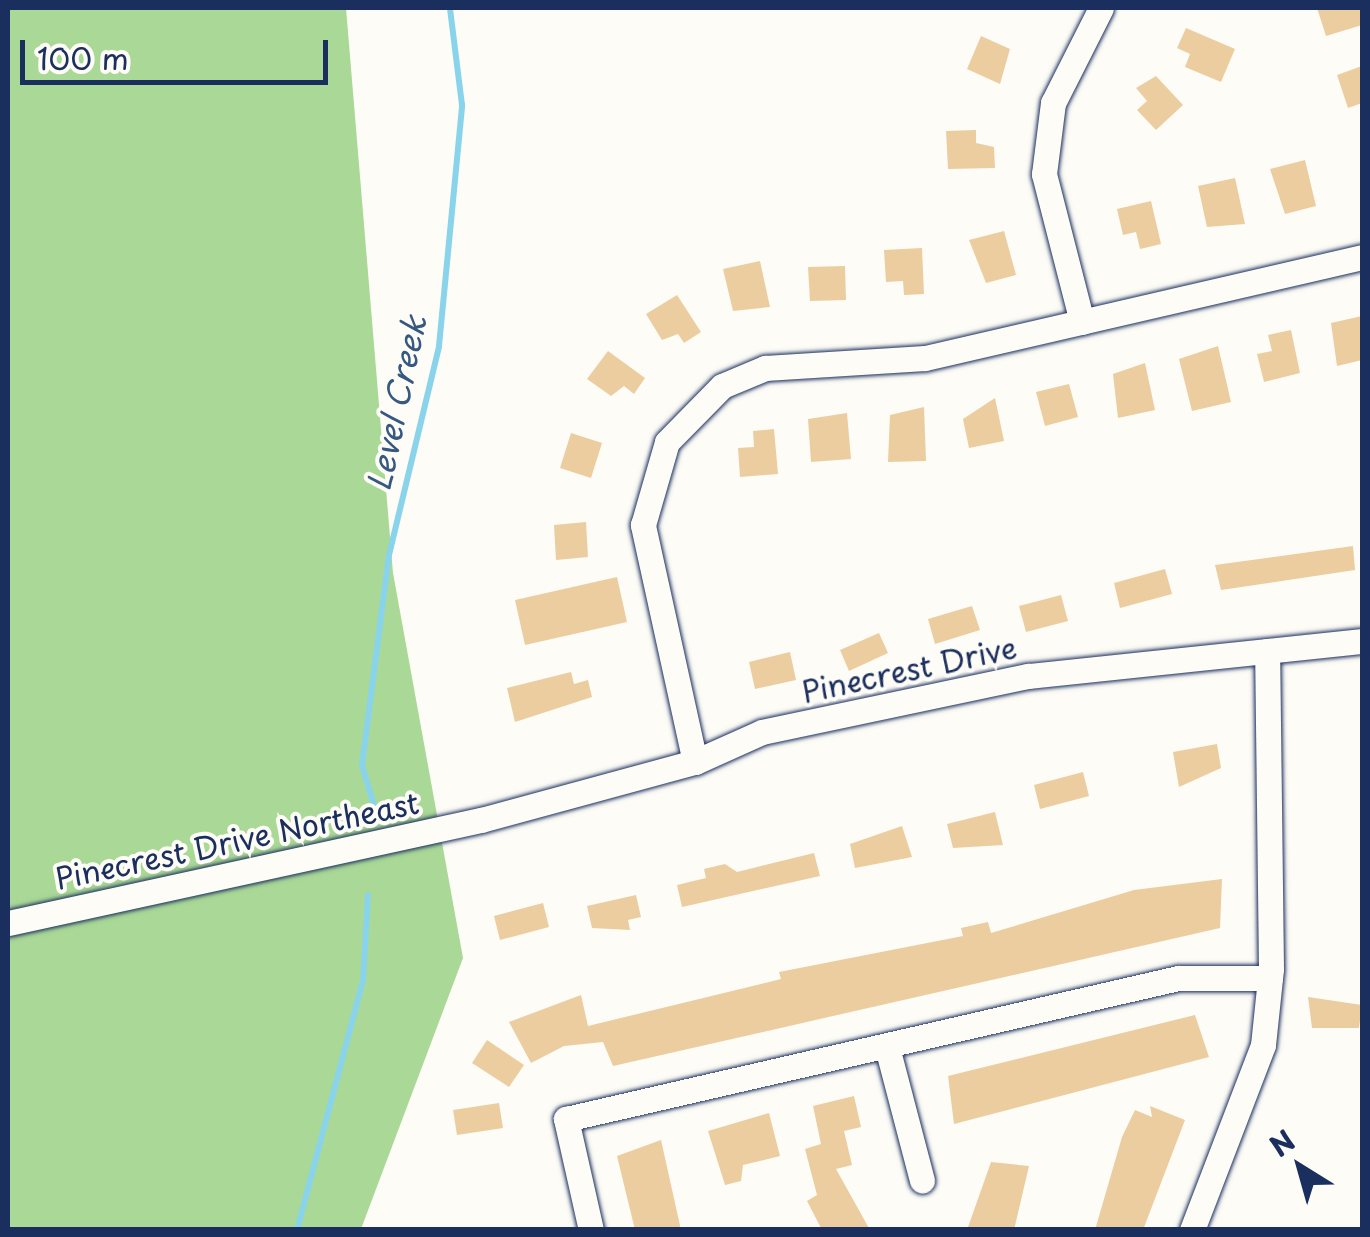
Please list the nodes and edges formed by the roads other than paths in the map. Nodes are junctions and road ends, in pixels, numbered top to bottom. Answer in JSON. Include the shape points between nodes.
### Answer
{"nodes":[{"id":1,"x":1101,"y":8,"type":"edge"},
{"id":2,"x":1362,"y":257,"type":"edge"},
{"id":3,"x":1082,"y":322,"type":"junction"},
{"id":4,"x":1362,"y":641,"type":"edge"},
{"id":5,"x":1267,"y":651,"type":"junction"},
{"id":6,"x":695,"y":762,"type":"junction"},
{"id":7,"x":481,"y":820,"type":"joint"},
{"id":8,"x":8,"y":923,"type":"edge"},
{"id":9,"x":1270,"y":978,"type":"junction"},
{"id":10,"x":887,"y":1047,"type":"junction"},
{"id":11,"x":922,"y":1180,"type":"dead end"},
{"id":12,"x":591,"y":1230,"type":"edge"},
{"id":13,"x":1192,"y":1230,"type":"edge"}],
"edges":[{"from":1,"to":3,"type":"street","via":[[1052,103],[1044,174]]},
{"from":2,"to":3,"type":"street"},
{"from":3,"to":6,"type":"street","via":[[925,358],[765,368],[722,386],[666,442],[643,525]]},
{"from":4,"to":5,"type":"street","name":"Pinecrest Drive"},
{"from":5,"to":6,"type":"street","name":"Pinecrest Drive","via":[[1028,676],[762,732]]},
{"from":5,"to":9,"type":"street"},
{"from":6,"to":7,"type":"street","name":"Pinecrest Drive"},
{"from":7,"to":8,"type":"street","name":"Pinecrest Drive Northeast"},
{"from":9,"to":10,"type":"street","via":[[1178,978]]},
{"from":9,"to":13,"type":"street","via":[[1263,1045]]},
{"from":10,"to":11,"type":"street"},
{"from":10,"to":12,"type":"street","via":[[566,1119]]}]}
